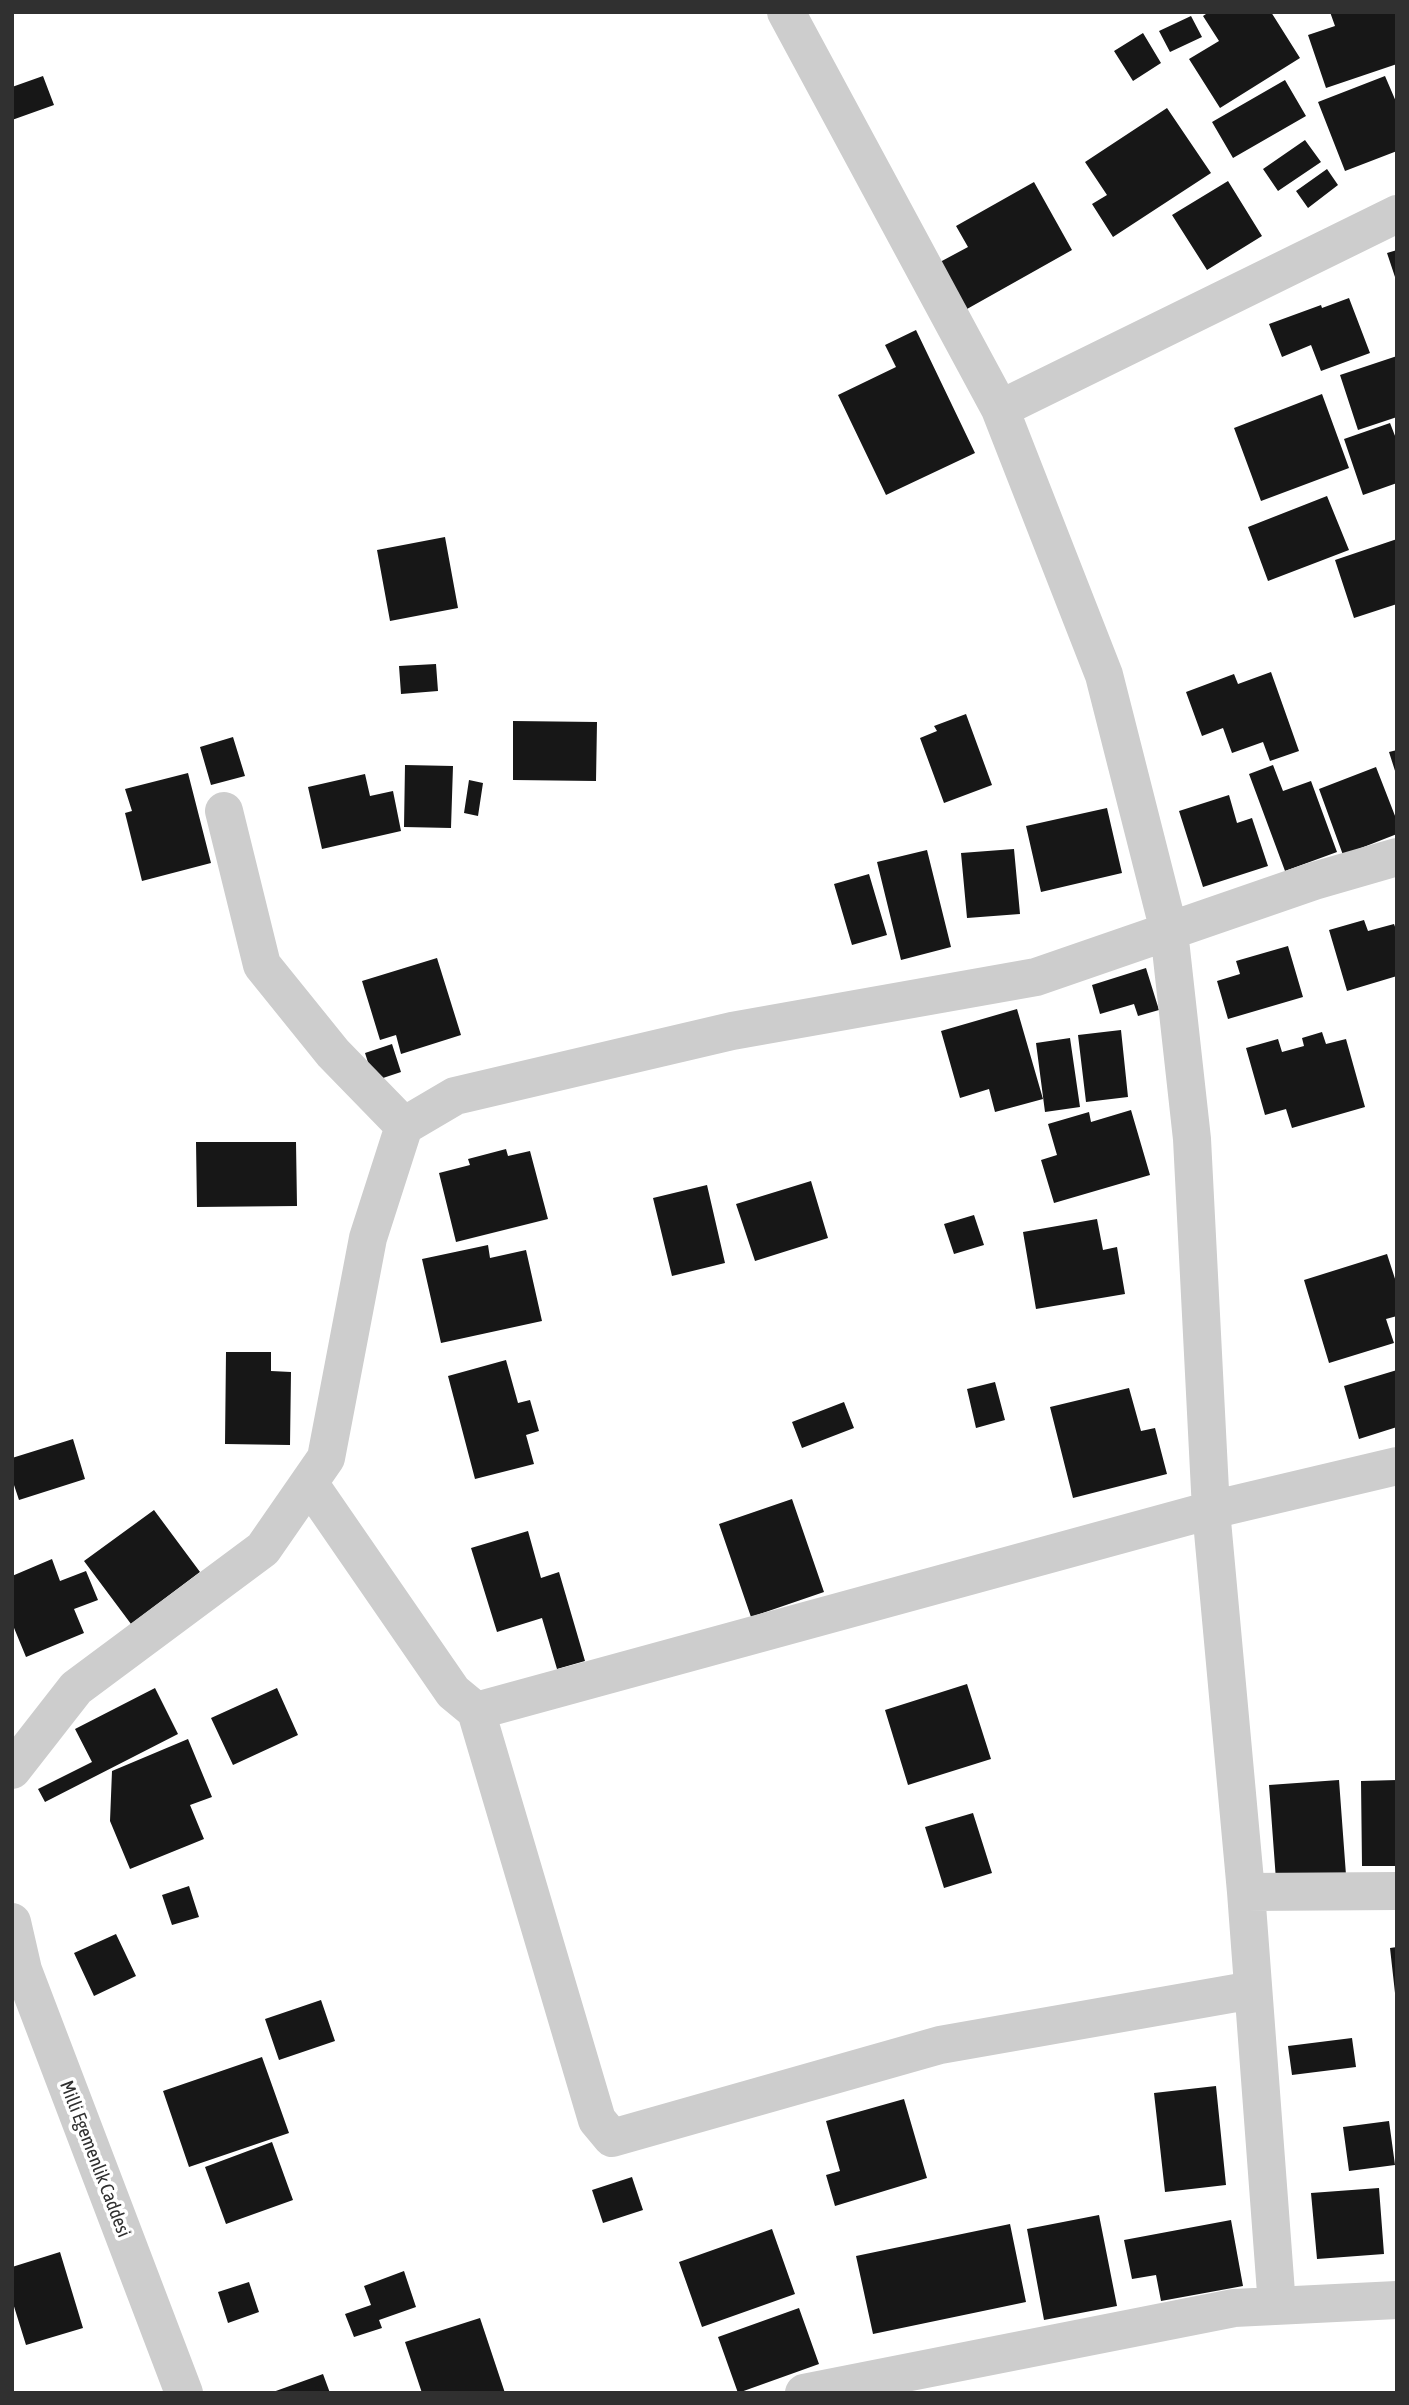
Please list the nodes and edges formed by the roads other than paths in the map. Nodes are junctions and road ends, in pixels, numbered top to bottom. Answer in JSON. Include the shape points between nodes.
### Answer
{"nodes":[{"id":1,"x":786,"y":12,"type":"edge"},
{"id":2,"x":1397,"y":214,"type":"edge"},
{"id":3,"x":1000,"y":409,"type":"junction"},
{"id":4,"x":224,"y":811,"type":"dead end"},
{"id":5,"x":1397,"y":857,"type":"edge"},
{"id":6,"x":1169,"y":931,"type":"junction"},
{"id":7,"x":404,"y":1126,"type":"junction"},
{"id":8,"x":1397,"y":1466,"type":"edge"},
{"id":9,"x":309,"y":1483,"type":"junction"},
{"id":10,"x":1211,"y":1510,"type":"junction"},
{"id":11,"x":476,"y":1710,"type":"junction"},
{"id":12,"x":12,"y":1770,"type":"edge"},
{"id":13,"x":1397,"y":1891,"type":"edge"},
{"id":14,"x":1246,"y":1892,"type":"junction"},
{"id":15,"x":12,"y":1922,"type":"edge"},
{"id":16,"x":1253,"y":1990,"type":"junction"},
{"id":17,"x":1397,"y":2300,"type":"edge"},
{"id":18,"x":1277,"y":2306,"type":"junction"},
{"id":19,"x":884,"y":2385,"type":"edge"},
{"id":20,"x":184,"y":2393,"type":"edge"},
{"id":21,"x":804,"y":2393,"type":"edge"}],
"edges":[{"from":1,"to":3,"type":"street"},
{"from":2,"to":3,"type":"street"},
{"from":3,"to":6,"type":"street","via":[[1104,675]]},
{"from":4,"to":7,"type":"street","via":[[262,965],[333,1053]]},
{"from":5,"to":6,"type":"street"},
{"from":6,"to":7,"type":"street","via":[[1036,977],[732,1031],[455,1096]]},
{"from":6,"to":10,"type":"street","via":[[1192,1139]]},
{"from":7,"to":9,"type":"street","via":[[368,1238],[326,1458]]},
{"from":8,"to":10,"type":"street"},
{"from":9,"to":11,"type":"street","via":[[453,1692]]},
{"from":9,"to":12,"type":"street","via":[[264,1549],[76,1688]]},
{"from":10,"to":11,"type":"street"},
{"from":10,"to":14,"type":"street"},
{"from":11,"to":16,"type":"street","via":[[597,2120],[612,2138],[940,2045]]},
{"from":13,"to":14,"type":"street"},
{"from":14,"to":16,"type":"street"},
{"from":15,"to":20,"type":"street","name":"Milli Egemenlik Caddesi","via":[[23,1970]]},
{"from":16,"to":18,"type":"street"},
{"from":17,"to":18,"type":"street"},
{"from":18,"to":19,"type":"street","via":[[1234,2308]]},
{"from":19,"to":21,"type":"street"}]}
